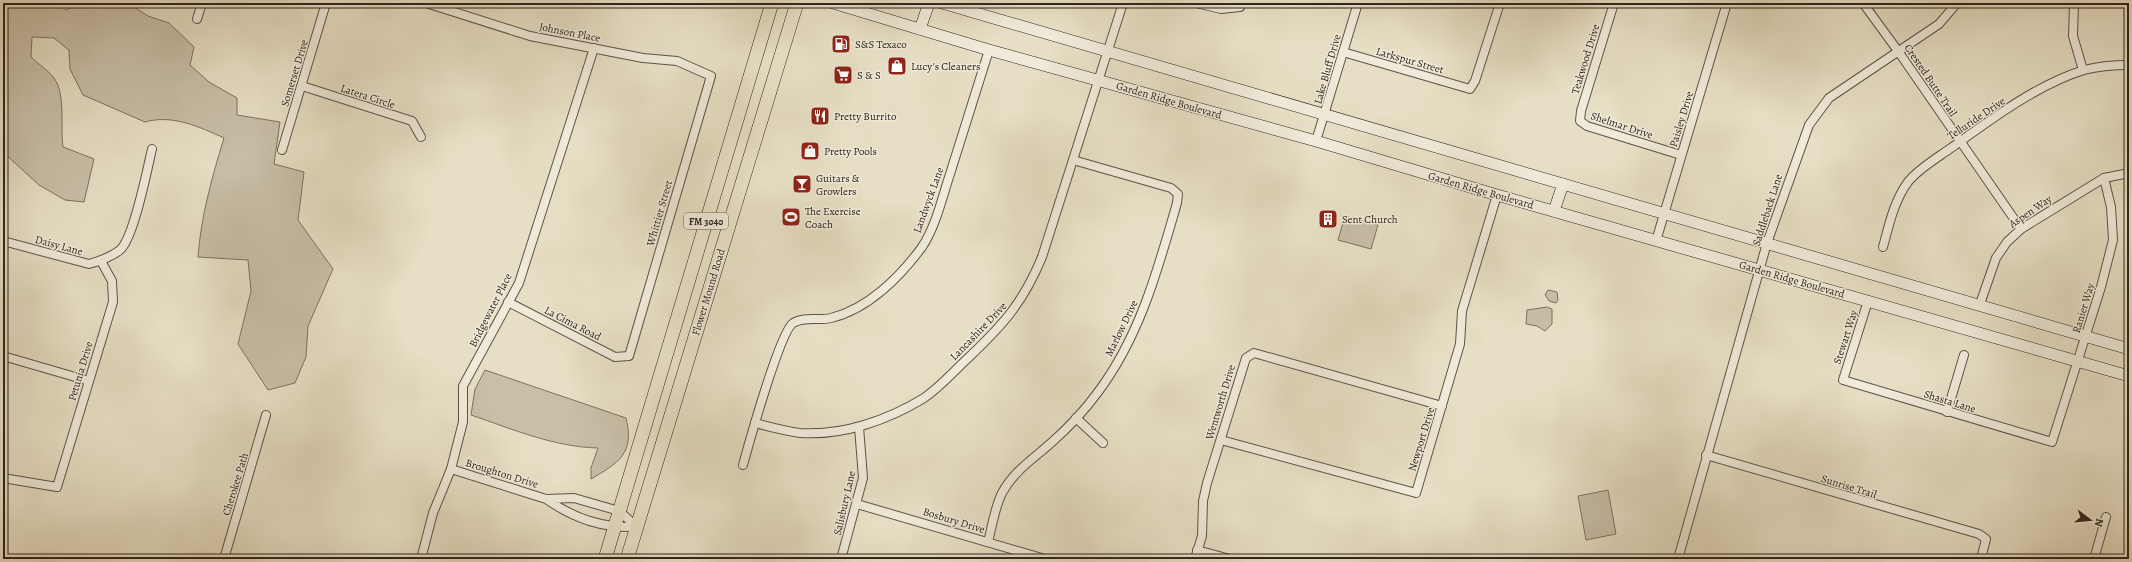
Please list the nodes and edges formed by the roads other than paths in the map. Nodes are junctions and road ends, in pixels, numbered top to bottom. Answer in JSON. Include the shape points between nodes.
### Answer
{"nodes":[{"id":1,"x":202,"y":3,"type":"edge"},
{"id":2,"x":326,"y":3,"type":"edge"},
{"id":3,"x":426,"y":3,"type":"edge"},
{"id":4,"x":772,"y":3,"type":"edge"},
{"id":5,"x":797,"y":3,"type":"edge"},
{"id":6,"x":833,"y":3,"type":"edge"},
{"id":7,"x":929,"y":3,"type":"edge"},
{"id":8,"x":942,"y":3,"type":"edge"},
{"id":9,"x":1123,"y":3,"type":"edge"},
{"id":10,"x":1196,"y":3,"type":"edge"},
{"id":11,"x":1358,"y":3,"type":"edge"},
{"id":12,"x":1500,"y":3,"type":"edge"},
{"id":13,"x":1614,"y":3,"type":"edge"},
{"id":14,"x":1727,"y":3,"type":"edge"},
{"id":15,"x":1863,"y":3,"type":"edge"},
{"id":16,"x":1957,"y":3,"type":"edge"},
{"id":17,"x":2074,"y":3,"type":"edge"},
{"id":18,"x":1241,"y":5,"type":"edge"},
{"id":19,"x":197,"y":19,"type":"dead end"},
{"id":20,"x":920,"y":29,"type":"junction"},
{"id":21,"x":594,"y":48,"type":"junction"},
{"id":22,"x":988,"y":50,"type":"junction"},
{"id":23,"x":1898,"y":51,"type":"junction"},
{"id":24,"x":1343,"y":52,"type":"junction"},
{"id":25,"x":1108,"y":53,"type":"junction"},
{"id":26,"x":2129,"y":65,"type":"edge"},
{"id":27,"x":2083,"y":70,"type":"junction"},
{"id":28,"x":711,"y":76,"type":"joint"},
{"id":29,"x":1099,"y":80,"type":"junction"},
{"id":30,"x":302,"y":86,"type":"junction"},
{"id":31,"x":1325,"y":116,"type":"junction"},
{"id":32,"x":1580,"y":121,"type":"joint"},
{"id":33,"x":420,"y":137,"type":"dead end"},
{"id":34,"x":1316,"y":141,"type":"junction"},
{"id":35,"x":1960,"y":142,"type":"junction"},
{"id":36,"x":152,"y":149,"type":"dead end"},
{"id":37,"x":282,"y":150,"type":"dead end"},
{"id":38,"x":1681,"y":155,"type":"junction"},
{"id":39,"x":1073,"y":160,"type":"junction"},
{"id":40,"x":2129,"y":173,"type":"edge"},
{"id":41,"x":2104,"y":178,"type":"junction"},
{"id":42,"x":1563,"y":184,"type":"junction"},
{"id":43,"x":1497,"y":195,"type":"junction"},
{"id":44,"x":1554,"y":211,"type":"junction"},
{"id":45,"x":1664,"y":213,"type":"junction"},
{"id":46,"x":2021,"y":229,"type":"junction"},
{"id":47,"x":3,"y":241,"type":"edge"},
{"id":48,"x":1656,"y":241,"type":"junction"},
{"id":49,"x":1767,"y":243,"type":"junction"},
{"id":50,"x":1883,"y":247,"type":"dead end"},
{"id":51,"x":101,"y":261,"type":"junction"},
{"id":52,"x":1759,"y":270,"type":"junction"},
{"id":53,"x":1868,"y":301,"type":"junction"},
{"id":54,"x":508,"y":302,"type":"junction"},
{"id":55,"x":1980,"y":304,"type":"junction"},
{"id":56,"x":2086,"y":337,"type":"junction"},
{"id":57,"x":2129,"y":349,"type":"edge"},
{"id":58,"x":1964,"y":355,"type":"dead end"},
{"id":59,"x":3,"y":356,"type":"edge"},
{"id":60,"x":629,"y":356,"type":"joint"},
{"id":61,"x":2078,"y":362,"type":"junction"},
{"id":62,"x":2129,"y":376,"type":"edge"},
{"id":63,"x":1842,"y":380,"type":"joint"},
{"id":64,"x":89,"y":381,"type":"junction"},
{"id":65,"x":1442,"y":406,"type":"junction"},
{"id":66,"x":1947,"y":412,"type":"junction"},
{"id":67,"x":266,"y":415,"type":"dead end"},
{"id":68,"x":1076,"y":418,"type":"junction"},
{"id":69,"x":755,"y":423,"type":"junction"},
{"id":70,"x":859,"y":426,"type":"junction"},
{"id":71,"x":1220,"y":440,"type":"junction"},
{"id":72,"x":2052,"y":442,"type":"joint"},
{"id":73,"x":1103,"y":443,"type":"dead end"},
{"id":74,"x":1706,"y":455,"type":"junction"},
{"id":75,"x":743,"y":465,"type":"dead end"},
{"id":76,"x":451,"y":469,"type":"junction"},
{"id":77,"x":3,"y":478,"type":"edge"},
{"id":78,"x":546,"y":498,"type":"junction"},
{"id":79,"x":857,"y":504,"type":"junction"},
{"id":80,"x":619,"y":512,"type":"junction"},
{"id":81,"x":2106,"y":518,"type":"dead end"},
{"id":82,"x":637,"y":526,"type":"junction"},
{"id":83,"x":614,"y":528,"type":"junction"},
{"id":84,"x":988,"y":542,"type":"junction"},
{"id":85,"x":1198,"y":550,"type":"junction"},
{"id":86,"x":224,"y":559,"type":"edge"},
{"id":87,"x":420,"y":559,"type":"edge"},
{"id":88,"x":605,"y":559,"type":"edge"},
{"id":89,"x":627,"y":559,"type":"edge"},
{"id":90,"x":841,"y":559,"type":"edge"},
{"id":91,"x":1045,"y":559,"type":"edge"},
{"id":92,"x":1195,"y":559,"type":"edge"},
{"id":93,"x":1230,"y":559,"type":"edge"},
{"id":94,"x":1678,"y":559,"type":"edge"},
{"id":95,"x":1981,"y":559,"type":"edge"},
{"id":96,"x":2094,"y":559,"type":"edge"}],
"edges":[{"from":1,"to":19,"type":"street"},
{"from":2,"to":30,"type":"street","name":"Somerset Drive"},
{"from":3,"to":21,"type":"street","name":"Johnson Place","via":[[530,36]]},
{"from":4,"to":80,"type":"main road","name":"Flower Mound Road","number":"FM 3040"},
{"from":5,"to":82,"type":"main road","name":"Flower Mound Road","number":"FM 3040"},
{"from":6,"to":20,"type":"main road","name":"Garden Ridge Boulevard"},
{"from":7,"to":20,"type":"main road"},
{"from":8,"to":25,"type":"main road"},
{"from":9,"to":25,"type":"street","name":"Lancashire Drive"},
{"from":10,"to":18,"type":"street","via":[[1221,9]]},
{"from":11,"to":24,"type":"street","name":"Lake Bluff Drive"},
{"from":12,"to":24,"type":"street","name":"Larkspur Street","via":[[1475,81],[1470,89]]},
{"from":13,"to":32,"type":"street","name":"Teakwood Drive"},
{"from":14,"to":38,"type":"street","name":"Paisley Drive"},
{"from":15,"to":23,"type":"street","name":"Crested Butte Trail"},
{"from":16,"to":23,"type":"street","name":"Saddleback Lane","via":[[1939,24]]},
{"from":17,"to":27,"type":"street","via":[[2073,36]]},
{"from":20,"to":22,"type":"main road","name":"Garden Ridge Boulevard"},
{"from":21,"to":28,"type":"street","name":"Johnson Place","via":[[643,58],[677,61]]},
{"from":21,"to":54,"type":"street","name":"Bridgewater Place","via":[[519,283]]},
{"from":22,"to":29,"type":"main road","name":"Garden Ridge Boulevard"},
{"from":22,"to":69,"type":"street","name":"Landwyck Lane","via":[[928,237],[892,281],[848,314],[825,320],[811,319],[793,323],[786,331]]},
{"from":23,"to":35,"type":"street","name":"Crested Butte Trail"},
{"from":23,"to":49,"type":"street","name":"Saddleback Lane","via":[[1829,98],[1818,112],[1802,140]]},
{"from":24,"to":31,"type":"street","name":"Lake Bluff Drive"},
{"from":25,"to":29,"type":"street","name":"Lancashire Drive"},
{"from":25,"to":31,"type":"main road"},
{"from":26,"to":27,"type":"street","name":"Telluride Drive","via":[[2104,65]]},
{"from":27,"to":35,"type":"street","name":"Telluride Drive","via":[[2017,103]]},
{"from":28,"to":60,"type":"street","name":"Whittier Street"},
{"from":29,"to":34,"type":"main road","name":"Garden Ridge Boulevard"},
{"from":29,"to":39,"type":"street","name":"Lancashire Drive"},
{"from":30,"to":33,"type":"street","name":"Latera Circle","via":[[412,121]]},
{"from":30,"to":37,"type":"street","name":"Somerset Drive"},
{"from":31,"to":34,"type":"street","name":"Lake Bluff Drive"},
{"from":31,"to":42,"type":"main road"},
{"from":32,"to":38,"type":"street","name":"Shelmar Drive","via":[[1587,126]]},
{"from":34,"to":43,"type":"main road","name":"Garden Ridge Boulevard"},
{"from":35,"to":46,"type":"street","name":"Crested Butte Trail"},
{"from":35,"to":50,"type":"street","name":"Telluride Drive","via":[[1909,181],[1898,199]]},
{"from":36,"to":51,"type":"street","name":"Daisy Lane","via":[[134,225],[121,250]]},
{"from":38,"to":45,"type":"street","name":"Paisley Drive"},
{"from":39,"to":68,"type":"street","name":"Marlow Drive","via":[[1171,188],[1178,194],[1159,263],[1127,345],[1108,377]]},
{"from":39,"to":70,"type":"street","name":"Lancashire Drive","via":[[1033,280],[1013,311],[991,336],[925,397],[896,413]]},
{"from":40,"to":41,"type":"street","name":"Aspen Way"},
{"from":41,"to":46,"type":"street","name":"Aspen Way"},
{"from":41,"to":56,"type":"street","name":"Ranier Way","via":[[2111,206],[2113,240]]},
{"from":42,"to":44,"type":"main road"},
{"from":42,"to":45,"type":"main road"},
{"from":43,"to":44,"type":"main road","name":"Garden Ridge Boulevard"},
{"from":43,"to":65,"type":"street","name":"Newport Drive","via":[[1462,311],[1460,344]]},
{"from":44,"to":48,"type":"main road","name":"Garden Ridge Boulevard"},
{"from":45,"to":48,"type":"street","name":"Paisley Drive"},
{"from":45,"to":49,"type":"main road"},
{"from":46,"to":55,"type":"street","name":"Aspen Way","via":[[2007,242],[1996,258]]},
{"from":47,"to":51,"type":"street","name":"Daisy Lane","via":[[89,264]]},
{"from":48,"to":52,"type":"main road","name":"Garden Ridge Boulevard"},
{"from":49,"to":52,"type":"street","name":"Saddleback Lane"},
{"from":49,"to":55,"type":"main road"},
{"from":51,"to":64,"type":"street","name":"Petunia Drive","via":[[112,281],[113,302]]},
{"from":52,"to":53,"type":"main road","name":"Garden Ridge Boulevard"},
{"from":52,"to":74,"type":"street","name":"Saddleback Lane"},
{"from":53,"to":61,"type":"main road","name":"Garden Ridge Boulevard"},
{"from":53,"to":63,"type":"street","name":"Stewart Way"},
{"from":54,"to":60,"type":"street","name":"La Cima Road","via":[[615,357]]},
{"from":54,"to":76,"type":"street","name":"Bridgewater Place","via":[[463,386],[463,422]]},
{"from":55,"to":56,"type":"main road"},
{"from":56,"to":57,"type":"main road"},
{"from":56,"to":61,"type":"street","name":"Ranier Way"},
{"from":58,"to":66,"type":"street"},
{"from":59,"to":64,"type":"street"},
{"from":61,"to":62,"type":"main road","name":"Garden Ridge Boulevard"},
{"from":61,"to":72,"type":"street","name":"Ranier Way"},
{"from":63,"to":66,"type":"street","name":"Shasta Lane"},
{"from":64,"to":77,"type":"street","name":"Petunia Drive","via":[[57,487]]},
{"from":65,"to":71,"type":"street","name":"Wentworth Drive","via":[[1254,353],[1246,358]]},
{"from":65,"to":71,"type":"street","name":"Newport Drive","via":[[1416,493]]},
{"from":66,"to":72,"type":"street","name":"Shasta Lane"},
{"from":67,"to":86,"type":"street","name":"Cherokee Path"},
{"from":68,"to":73,"type":"street"},
{"from":68,"to":84,"type":"street","name":"Marlow Drive","via":[[1018,471],[1007,486],[1002,494]]},
{"from":69,"to":70,"type":"street","name":"Lancashire Drive","via":[[801,433],[830,433]]},
{"from":69,"to":75,"type":"street","name":"Landwyck Lane"},
{"from":70,"to":79,"type":"street","name":"Salisbury Lane","via":[[863,471]]},
{"from":71,"to":85,"type":"street","name":"Wentworth Drive","via":[[1203,501],[1204,518]]},
{"from":74,"to":94,"type":"street","name":"Saddleback Lane"},
{"from":74,"to":95,"type":"street","name":"Sunrise Trail","via":[[1979,534],[1986,539]]},
{"from":76,"to":78,"type":"street","name":"Broughton Drive"},
{"from":76,"to":87,"type":"street","name":"Bridgewater Place","via":[[433,513]]},
{"from":78,"to":80,"type":"street","name":"Broughton Drive","via":[[574,498]]},
{"from":78,"to":83,"type":"street","name":"Broughton Drive","via":[[565,512]]},
{"from":79,"to":84,"type":"street","name":"Bosbury Drive"},
{"from":79,"to":90,"type":"street","name":"Salisbury Lane"},
{"from":80,"to":82,"type":"street","name":"Broughton Drive"},
{"from":80,"to":83,"type":"main road","name":"Flower Mound Road","number":"FM 3040"},
{"from":81,"to":96,"type":"street"},
{"from":82,"to":83,"type":"street","name":"Broughton Drive"},
{"from":82,"to":89,"type":"main road","name":"Flower Mound Road","number":"FM 3040"},
{"from":83,"to":88,"type":"main road","name":"Flower Mound Road","number":"FM 3040"},
{"from":84,"to":91,"type":"street","name":"Bosbury Drive"},
{"from":85,"to":92,"type":"street","name":"Wentworth Drive"},
{"from":85,"to":93,"type":"street"}]}
